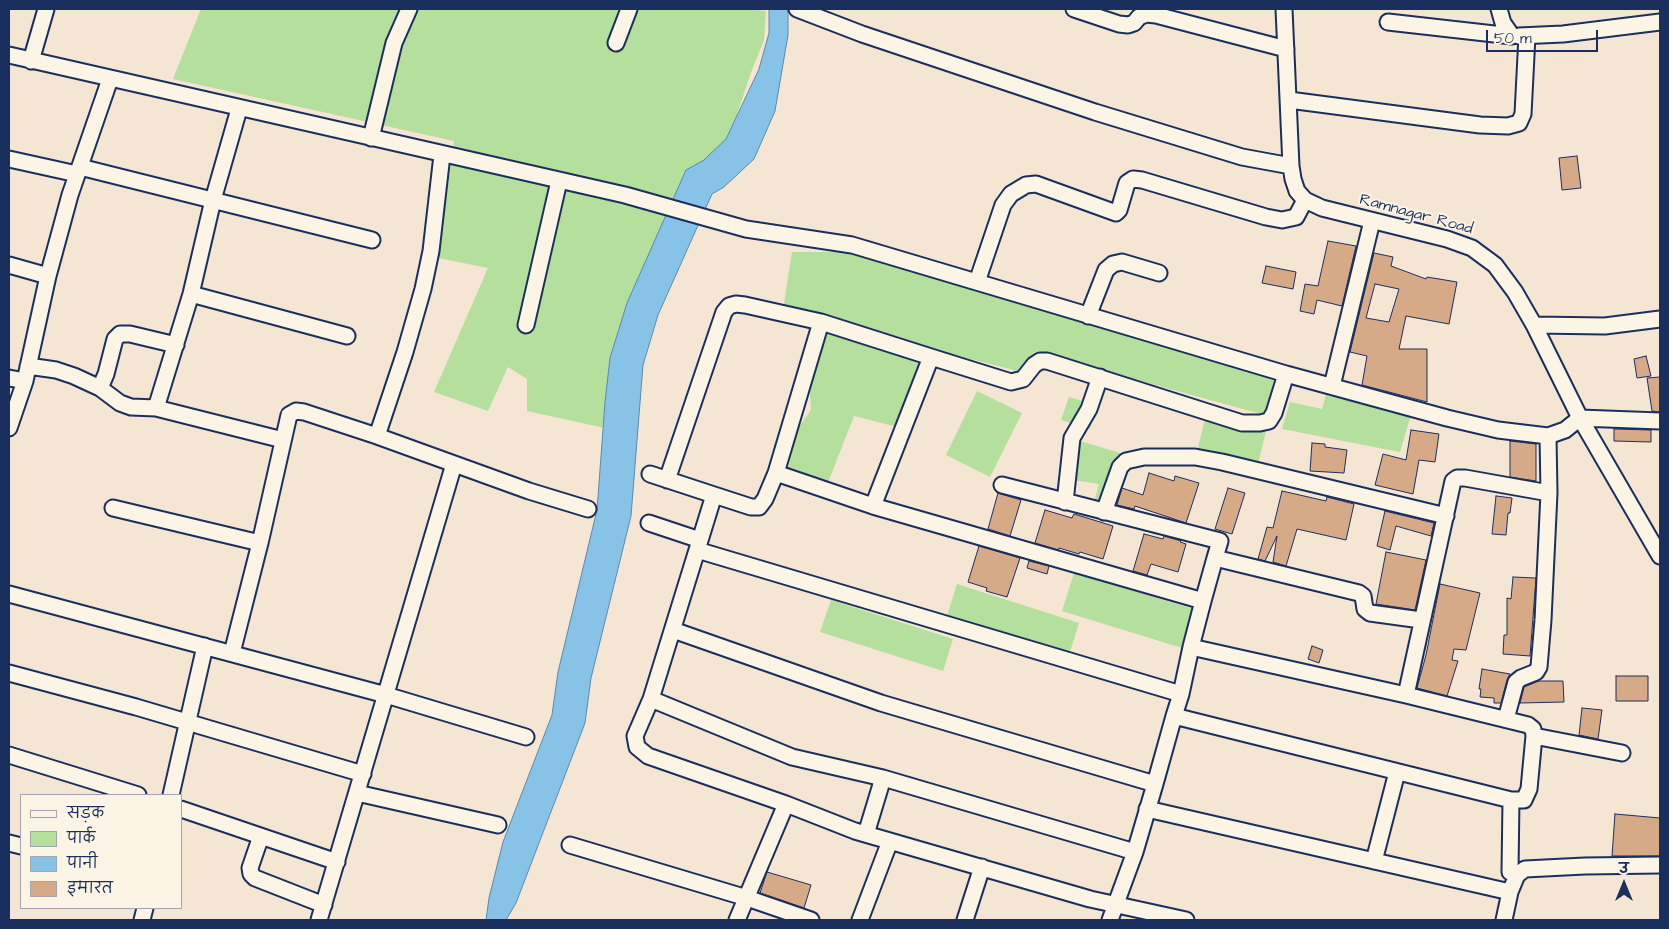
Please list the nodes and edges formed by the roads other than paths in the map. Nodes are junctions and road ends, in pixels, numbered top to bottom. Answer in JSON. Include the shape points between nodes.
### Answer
{"nodes":[{"id":1,"x":46,"y":9,"type":"edge"},
{"id":2,"x":409,"y":9,"type":"edge"},
{"id":3,"x":630,"y":9,"type":"edge"},
{"id":4,"x":797,"y":9,"type":"edge"},
{"id":5,"x":1074,"y":9,"type":"edge"},
{"id":6,"x":1284,"y":9,"type":"edge"},
{"id":7,"x":1499,"y":9,"type":"edge"},
{"id":8,"x":1388,"y":22,"type":"dead end"},
{"id":9,"x":1660,"y":22,"type":"edge"},
{"id":10,"x":1520,"y":36,"type":"junction"},
{"id":11,"x":616,"y":43,"type":"dead end"},
{"id":12,"x":1286,"y":48,"type":"junction"},
{"id":13,"x":9,"y":56,"type":"edge"},
{"id":14,"x":31,"y":61,"type":"junction"},
{"id":15,"x":110,"y":79,"type":"junction"},
{"id":16,"x":1288,"y":100,"type":"junction"},
{"id":17,"x":239,"y":109,"type":"junction"},
{"id":18,"x":371,"y":138,"type":"junction"},
{"id":19,"x":442,"y":154,"type":"junction"},
{"id":20,"x":9,"y":160,"type":"edge"},
{"id":21,"x":1291,"y":166,"type":"junction"},
{"id":22,"x":78,"y":170,"type":"junction"},
{"id":23,"x":559,"y":181,"type":"junction"},
{"id":24,"x":213,"y":200,"type":"junction"},
{"id":25,"x":1306,"y":200,"type":"junction"},
{"id":26,"x":1372,"y":221,"type":"junction"},
{"id":27,"x":372,"y":240,"type":"dead end"},
{"id":28,"x":9,"y":265,"type":"edge"},
{"id":29,"x":1159,"y":273,"type":"dead end"},
{"id":30,"x":48,"y":276,"type":"junction"},
{"id":31,"x":977,"y":282,"type":"junction"},
{"id":32,"x":191,"y":294,"type":"junction"},
{"id":33,"x":1088,"y":316,"type":"junction"},
{"id":34,"x":1660,"y":319,"type":"edge"},
{"id":35,"x":821,"y":322,"type":"junction"},
{"id":36,"x":526,"y":325,"type":"dead end"},
{"id":37,"x":1534,"y":325,"type":"junction"},
{"id":38,"x":347,"y":336,"type":"dead end"},
{"id":39,"x":176,"y":345,"type":"junction"},
{"id":40,"x":931,"y":357,"type":"junction"},
{"id":41,"x":28,"y":366,"type":"junction"},
{"id":42,"x":1286,"y":374,"type":"junction"},
{"id":43,"x":1100,"y":377,"type":"junction"},
{"id":44,"x":9,"y":378,"type":"edge"},
{"id":45,"x":25,"y":382,"type":"junction"},
{"id":46,"x":1332,"y":386,"type":"junction"},
{"id":47,"x":100,"y":388,"type":"junction"},
{"id":48,"x":156,"y":408,"type":"junction"},
{"id":49,"x":1580,"y":418,"type":"junction"},
{"id":50,"x":1660,"y":421,"type":"edge"},
{"id":51,"x":9,"y":428,"type":"edge"},
{"id":52,"x":377,"y":436,"type":"junction"},
{"id":53,"x":1548,"y":436,"type":"junction"},
{"id":54,"x":283,"y":440,"type":"junction"},
{"id":55,"x":454,"y":464,"type":"junction"},
{"id":56,"x":776,"y":473,"type":"junction"},
{"id":57,"x":650,"y":474,"type":"dead end"},
{"id":58,"x":666,"y":480,"type":"junction"},
{"id":59,"x":1002,"y":486,"type":"dead end"},
{"id":60,"x":1549,"y":493,"type":"junction"},
{"id":61,"x":714,"y":495,"type":"junction"},
{"id":62,"x":1065,"y":502,"type":"junction"},
{"id":63,"x":873,"y":506,"type":"junction"},
{"id":64,"x":113,"y":508,"type":"dead end"},
{"id":65,"x":588,"y":509,"type":"dead end"},
{"id":66,"x":1104,"y":512,"type":"junction"},
{"id":67,"x":1446,"y":516,"type":"junction"},
{"id":68,"x":649,"y":523,"type":"dead end"},
{"id":69,"x":260,"y":544,"type":"junction"},
{"id":70,"x":699,"y":545,"type":"junction"},
{"id":71,"x":1660,"y":556,"type":"edge"},
{"id":72,"x":1215,"y":558,"type":"junction"},
{"id":73,"x":9,"y":594,"type":"edge"},
{"id":74,"x":1203,"y":601,"type":"junction"},
{"id":75,"x":1421,"y":620,"type":"junction"},
{"id":76,"x":673,"y":630,"type":"junction"},
{"id":77,"x":205,"y":646,"type":"junction"},
{"id":78,"x":1192,"y":647,"type":"junction"},
{"id":79,"x":232,"y":654,"type":"junction"},
{"id":80,"x":9,"y":674,"type":"edge"},
{"id":81,"x":1181,"y":694,"type":"junction"},
{"id":82,"x":386,"y":695,"type":"junction"},
{"id":83,"x":1406,"y":695,"type":"junction"},
{"id":84,"x":651,"y":700,"type":"junction"},
{"id":85,"x":1174,"y":716,"type":"junction"},
{"id":86,"x":1506,"y":719,"type":"junction"},
{"id":87,"x":188,"y":723,"type":"junction"},
{"id":88,"x":1534,"y":736,"type":"junction"},
{"id":89,"x":526,"y":737,"type":"dead end"},
{"id":90,"x":1622,"y":754,"type":"dead end"},
{"id":91,"x":9,"y":755,"type":"edge"},
{"id":92,"x":1397,"y":772,"type":"junction"},
{"id":93,"x":363,"y":774,"type":"junction"},
{"id":94,"x":883,"y":778,"type":"junction"},
{"id":95,"x":1155,"y":784,"type":"junction"},
{"id":96,"x":357,"y":793,"type":"junction"},
{"id":97,"x":135,"y":794,"type":"edge"},
{"id":98,"x":171,"y":794,"type":"edge"},
{"id":99,"x":1511,"y":800,"type":"junction"},
{"id":100,"x":786,"y":804,"type":"junction"},
{"id":101,"x":182,"y":809,"type":"edge"},
{"id":102,"x":1147,"y":810,"type":"junction"},
{"id":103,"x":498,"y":825,"type":"dead end"},
{"id":104,"x":866,"y":834,"type":"junction"},
{"id":105,"x":261,"y":836,"type":"junction"},
{"id":106,"x":890,"y":841,"type":"junction"},
{"id":107,"x":570,"y":845,"type":"dead end"},
{"id":108,"x":1135,"y":852,"type":"junction"},
{"id":109,"x":1374,"y":861,"type":"junction"},
{"id":110,"x":337,"y":862,"type":"junction"},
{"id":111,"x":1660,"y":865,"type":"edge"},
{"id":112,"x":982,"y":867,"type":"junction"},
{"id":113,"x":1510,"y":872,"type":"dead end"},
{"id":114,"x":1510,"y":892,"type":"junction"},
{"id":115,"x":747,"y":898,"type":"junction"},
{"id":116,"x":1115,"y":904,"type":"junction"},
{"id":117,"x":324,"y":915,"type":"edge"},
{"id":118,"x":738,"y":920,"type":"edge"},
{"id":119,"x":811,"y":920,"type":"edge"},
{"id":120,"x":860,"y":920,"type":"edge"},
{"id":121,"x":965,"y":920,"type":"edge"},
{"id":122,"x":1110,"y":920,"type":"edge"},
{"id":123,"x":1186,"y":920,"type":"edge"},
{"id":124,"x":1504,"y":920,"type":"edge"}],
"edges":[{"from":1,"to":14,"type":"street"},
{"from":2,"to":18,"type":"street","via":[[394,43]]},
{"from":3,"to":11,"type":"street"},
{"from":4,"to":21,"type":"street","via":[[1095,112],[1242,156]]},
{"from":5,"to":12,"type":"street","via":[[1128,25],[1146,14],[1156,15]]},
{"from":6,"to":12,"type":"street"},
{"from":7,"to":10,"type":"street","via":[[1504,23]]},
{"from":8,"to":10,"type":"street"},
{"from":9,"to":10,"type":"street"},
{"from":10,"to":16,"type":"street","via":[[1523,114],[1519,123],[1480,125]]},
{"from":12,"to":16,"type":"street"},
{"from":13,"to":14,"type":"street"},
{"from":14,"to":15,"type":"street"},
{"from":15,"to":17,"type":"street"},
{"from":15,"to":22,"type":"street"},
{"from":16,"to":21,"type":"street"},
{"from":17,"to":18,"type":"street"},
{"from":17,"to":24,"type":"street"},
{"from":18,"to":19,"type":"street"},
{"from":19,"to":23,"type":"street"},
{"from":19,"to":52,"type":"street","via":[[423,289]]},
{"from":20,"to":22,"type":"street"},
{"from":21,"to":25,"type":"street","via":[[1297,191]]},
{"from":22,"to":24,"type":"street"},
{"from":22,"to":30,"type":"street"},
{"from":23,"to":31,"type":"street","via":[[625,195],[746,229],[852,245]]},
{"from":23,"to":36,"type":"street"},
{"from":24,"to":27,"type":"street"},
{"from":24,"to":32,"type":"street"},
{"from":25,"to":26,"type":"street","name":"Ramnagar Road","via":[[1322,208]]},
{"from":25,"to":31,"type":"street","via":[[1296,217],[1282,220],[1133,179],[1127,183],[1120,210],[1116,212],[1036,184],[1026,185],[1011,194],[1003,205]]},
{"from":26,"to":37,"type":"street","name":"Ramnagar Road","via":[[1447,239],[1482,254],[1504,274]]},
{"from":26,"to":46,"type":"street"},
{"from":28,"to":30,"type":"street"},
{"from":29,"to":33,"type":"street","via":[[1122,262],[1113,264],[1106,270]]},
{"from":30,"to":41,"type":"street"},
{"from":31,"to":33,"type":"street"},
{"from":32,"to":38,"type":"street"},
{"from":32,"to":39,"type":"street"},
{"from":33,"to":42,"type":"street"},
{"from":34,"to":37,"type":"street","via":[[1605,326]]},
{"from":35,"to":40,"type":"street"},
{"from":35,"to":56,"type":"street"},
{"from":35,"to":58,"type":"street","via":[[746,305],[729,306],[724,312]]},
{"from":37,"to":49,"type":"street","name":"Ramnagar Road"},
{"from":39,"to":47,"type":"street","via":[[120,334],[115,339]]},
{"from":39,"to":48,"type":"street"},
{"from":40,"to":43,"type":"street","via":[[1011,382],[1023,379],[1040,361]]},
{"from":40,"to":63,"type":"street"},
{"from":41,"to":45,"type":"street"},
{"from":41,"to":47,"type":"street","via":[[56,370]]},
{"from":42,"to":43,"type":"street","via":[[1274,413],[1269,420],[1260,423],[1223,418]]},
{"from":42,"to":46,"type":"street"},
{"from":43,"to":62,"type":"street","via":[[1089,409],[1072,438]]},
{"from":44,"to":45,"type":"street"},
{"from":45,"to":51,"type":"street"},
{"from":46,"to":53,"type":"street","via":[[1498,430]]},
{"from":47,"to":48,"type":"street","via":[[131,407]]},
{"from":48,"to":54,"type":"street"},
{"from":49,"to":50,"type":"street"},
{"from":49,"to":53,"type":"street","via":[[1565,430]]},
{"from":49,"to":71,"type":"street","name":"Ramnagar Road"},
{"from":52,"to":54,"type":"street","via":[[296,411],[289,415]]},
{"from":52,"to":55,"type":"street"},
{"from":53,"to":60,"type":"street"},
{"from":54,"to":69,"type":"street"},
{"from":55,"to":65,"type":"street","via":[[529,492]]},
{"from":55,"to":82,"type":"street"},
{"from":56,"to":61,"type":"street","via":[[759,507]]},
{"from":56,"to":63,"type":"street"},
{"from":57,"to":58,"type":"street"},
{"from":58,"to":61,"type":"street"},
{"from":59,"to":62,"type":"street"},
{"from":60,"to":67,"type":"street","via":[[1457,478],[1453,481]]},
{"from":60,"to":86,"type":"street","via":[[1539,667],[1536,672],[1516,682]]},
{"from":61,"to":70,"type":"street"},
{"from":62,"to":66,"type":"street"},
{"from":63,"to":74,"type":"street"},
{"from":64,"to":69,"type":"street"},
{"from":66,"to":67,"type":"street","via":[[1120,467],[1126,461],[1144,457],[1195,457]]},
{"from":66,"to":72,"type":"street","via":[[1220,541]]},
{"from":67,"to":75,"type":"street"},
{"from":68,"to":70,"type":"street"},
{"from":69,"to":79,"type":"street"},
{"from":70,"to":76,"type":"street"},
{"from":70,"to":81,"type":"street"},
{"from":72,"to":74,"type":"street"},
{"from":72,"to":75,"type":"street","via":[[1359,593],[1370,613]]},
{"from":73,"to":77,"type":"street"},
{"from":74,"to":78,"type":"street"},
{"from":75,"to":83,"type":"street"},
{"from":76,"to":84,"type":"street"},
{"from":76,"to":95,"type":"street","via":[[882,703]]},
{"from":77,"to":79,"type":"street"},
{"from":77,"to":87,"type":"street"},
{"from":78,"to":81,"type":"street"},
{"from":78,"to":83,"type":"street"},
{"from":79,"to":82,"type":"street"},
{"from":80,"to":87,"type":"street"},
{"from":81,"to":85,"type":"street"},
{"from":82,"to":89,"type":"street"},
{"from":82,"to":93,"type":"street"},
{"from":83,"to":86,"type":"street"},
{"from":84,"to":94,"type":"street","via":[[792,757]]},
{"from":84,"to":100,"type":"street","via":[[635,736],[637,746],[648,756]]},
{"from":85,"to":92,"type":"street"},
{"from":85,"to":95,"type":"street"},
{"from":86,"to":88,"type":"street","via":[[1528,725]]},
{"from":87,"to":93,"type":"street"},
{"from":87,"to":98,"type":"street"},
{"from":88,"to":90,"type":"street"},
{"from":88,"to":99,"type":"street","via":[[1528,794],[1524,800]]},
{"from":91,"to":97,"type":"street"},
{"from":92,"to":99,"type":"street"},
{"from":92,"to":109,"type":"street"},
{"from":93,"to":96,"type":"street"},
{"from":94,"to":104,"type":"street"},
{"from":94,"to":108,"type":"street"},
{"from":95,"to":102,"type":"street"},
{"from":96,"to":103,"type":"street"},
{"from":96,"to":110,"type":"street"},
{"from":99,"to":113,"type":"street"},
{"from":100,"to":104,"type":"street"},
{"from":100,"to":115,"type":"street"},
{"from":101,"to":105,"type":"street"},
{"from":102,"to":108,"type":"street"},
{"from":102,"to":109,"type":"street"},
{"from":104,"to":106,"type":"street"},
{"from":105,"to":110,"type":"street"},
{"from":105,"to":117,"type":"street","via":[[251,874]]},
{"from":106,"to":112,"type":"street"},
{"from":106,"to":120,"type":"street"},
{"from":107,"to":115,"type":"street"},
{"from":108,"to":116,"type":"street"},
{"from":109,"to":114,"type":"street"},
{"from":110,"to":117,"type":"street"},
{"from":111,"to":114,"type":"street","via":[[1525,870],[1517,875]]},
{"from":112,"to":116,"type":"street"},
{"from":112,"to":121,"type":"street"},
{"from":114,"to":124,"type":"street"},
{"from":115,"to":118,"type":"street"},
{"from":115,"to":119,"type":"street"},
{"from":116,"to":122,"type":"street"},
{"from":116,"to":123,"type":"street"}]}
